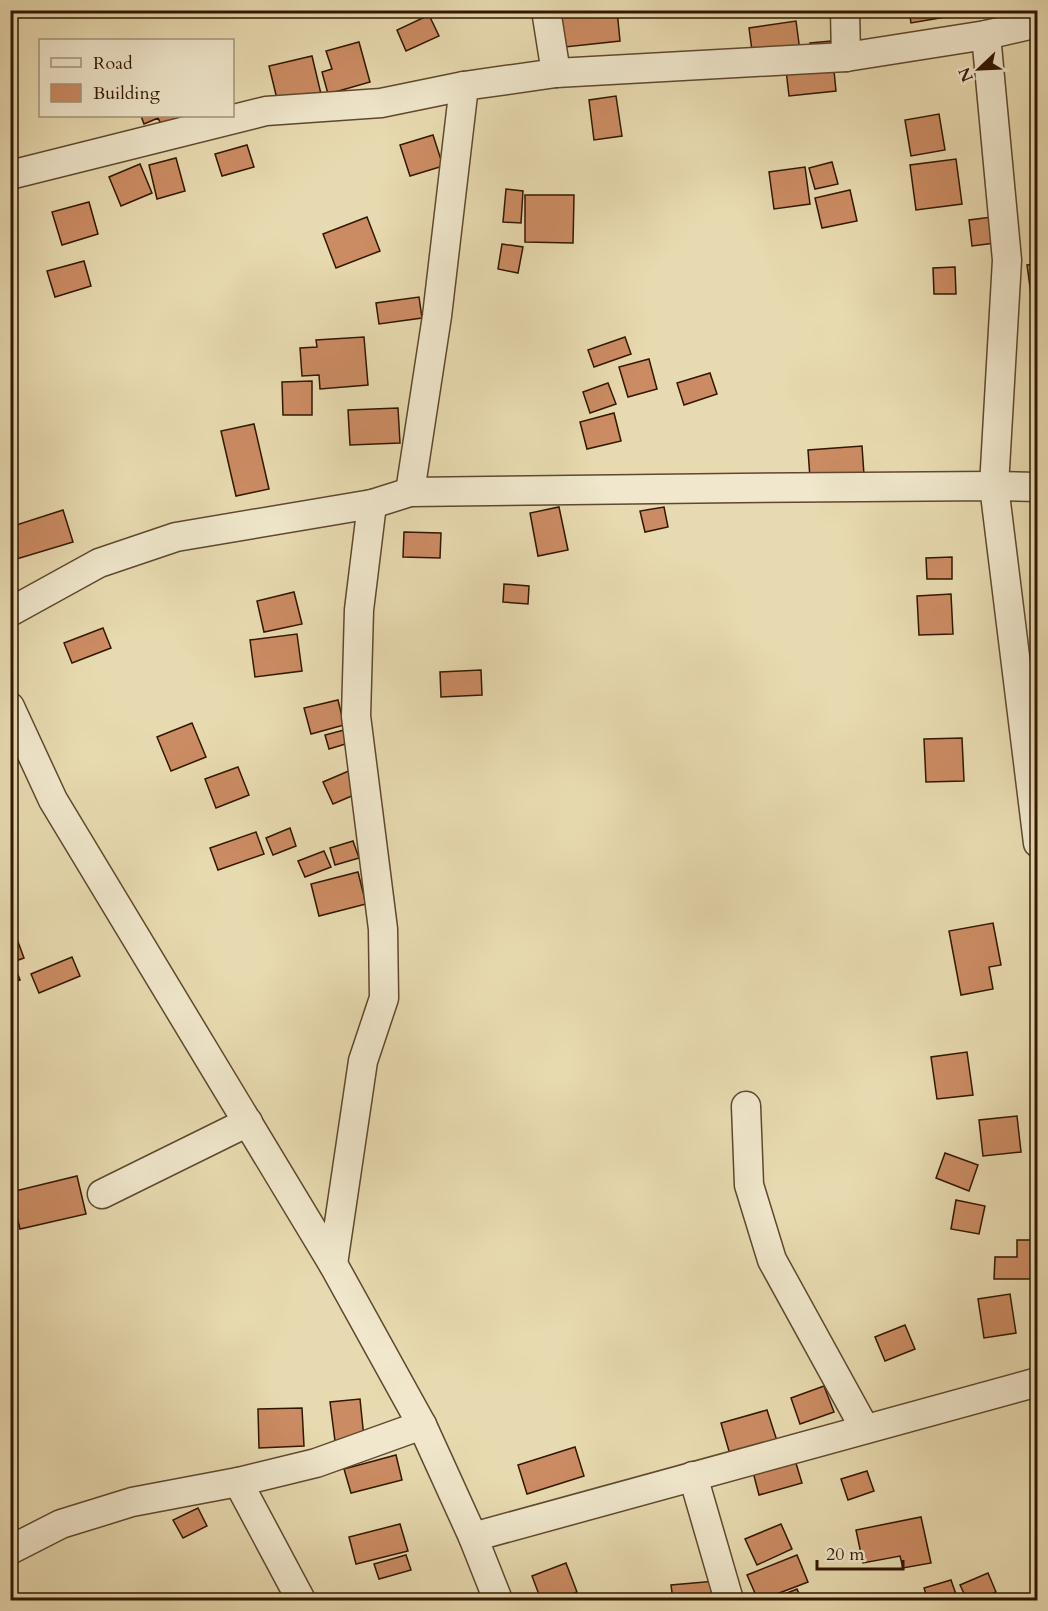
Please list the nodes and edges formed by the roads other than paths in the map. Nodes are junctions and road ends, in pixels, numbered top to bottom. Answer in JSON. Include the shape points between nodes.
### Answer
{"nodes":[{"id":1,"x":546,"y":10,"type":"edge"},
{"id":2,"x":845,"y":10,"type":"edge"},
{"id":3,"x":1038,"y":23,"type":"edge"},
{"id":4,"x":986,"y":35,"type":"junction"},
{"id":5,"x":846,"y":57,"type":"junction"},
{"id":6,"x":556,"y":73,"type":"junction"},
{"id":7,"x":464,"y":86,"type":"junction"},
{"id":8,"x":10,"y":175,"type":"edge"},
{"id":9,"x":994,"y":486,"type":"junction"},
{"id":10,"x":1038,"y":487,"type":"edge"},
{"id":11,"x":411,"y":492,"type":"junction"},
{"id":12,"x":372,"y":504,"type":"junction"},
{"id":13,"x":10,"y":612,"type":"edge"},
{"id":14,"x":10,"y":707,"type":"edge"},
{"id":15,"x":1038,"y":843,"type":"edge"},
{"id":16,"x":746,"y":1106,"type":"dead end"},
{"id":17,"x":248,"y":1122,"type":"junction"},
{"id":18,"x":102,"y":1194,"type":"dead end"},
{"id":19,"x":333,"y":1264,"type":"junction"},
{"id":20,"x":1038,"y":1382,"type":"edge"},
{"id":21,"x":422,"y":1425,"type":"junction"},
{"id":22,"x":865,"y":1429,"type":"junction"},
{"id":23,"x":693,"y":1476,"type":"junction"},
{"id":24,"x":238,"y":1482,"type":"junction"},
{"id":25,"x":473,"y":1537,"type":"junction"},
{"id":26,"x":10,"y":1550,"type":"edge"},
{"id":27,"x":301,"y":1600,"type":"edge"},
{"id":28,"x":498,"y":1600,"type":"edge"},
{"id":29,"x":729,"y":1600,"type":"edge"}],
"edges":[{"from":1,"to":6,"type":"street"},
{"from":2,"to":5,"type":"street"},
{"from":3,"to":4,"type":"street"},
{"from":4,"to":5,"type":"street"},
{"from":4,"to":9,"type":"street","via":[[1007,260]]},
{"from":5,"to":6,"type":"street"},
{"from":6,"to":7,"type":"street"},
{"from":7,"to":8,"type":"street","via":[[381,103],[266,111]]},
{"from":7,"to":11,"type":"street"},
{"from":9,"to":10,"type":"street"},
{"from":9,"to":11,"type":"street"},
{"from":9,"to":15,"type":"street"},
{"from":11,"to":12,"type":"street"},
{"from":12,"to":13,"type":"street","via":[[176,537],[99,563]]},
{"from":12,"to":19,"type":"street","via":[[359,610],[356,716],[382,929],[384,998],[363,1060]]},
{"from":14,"to":17,"type":"street","via":[[53,800]]},
{"from":16,"to":22,"type":"street","via":[[749,1185],[772,1260]]},
{"from":17,"to":18,"type":"street"},
{"from":17,"to":19,"type":"street"},
{"from":19,"to":21,"type":"street"},
{"from":20,"to":22,"type":"street"},
{"from":21,"to":24,"type":"street","via":[[316,1463]]},
{"from":21,"to":25,"type":"street"},
{"from":22,"to":23,"type":"street"},
{"from":23,"to":25,"type":"street"},
{"from":23,"to":29,"type":"street"},
{"from":24,"to":26,"type":"street","via":[[132,1502],[61,1524]]},
{"from":24,"to":27,"type":"street"},
{"from":25,"to":28,"type":"street"}]}
